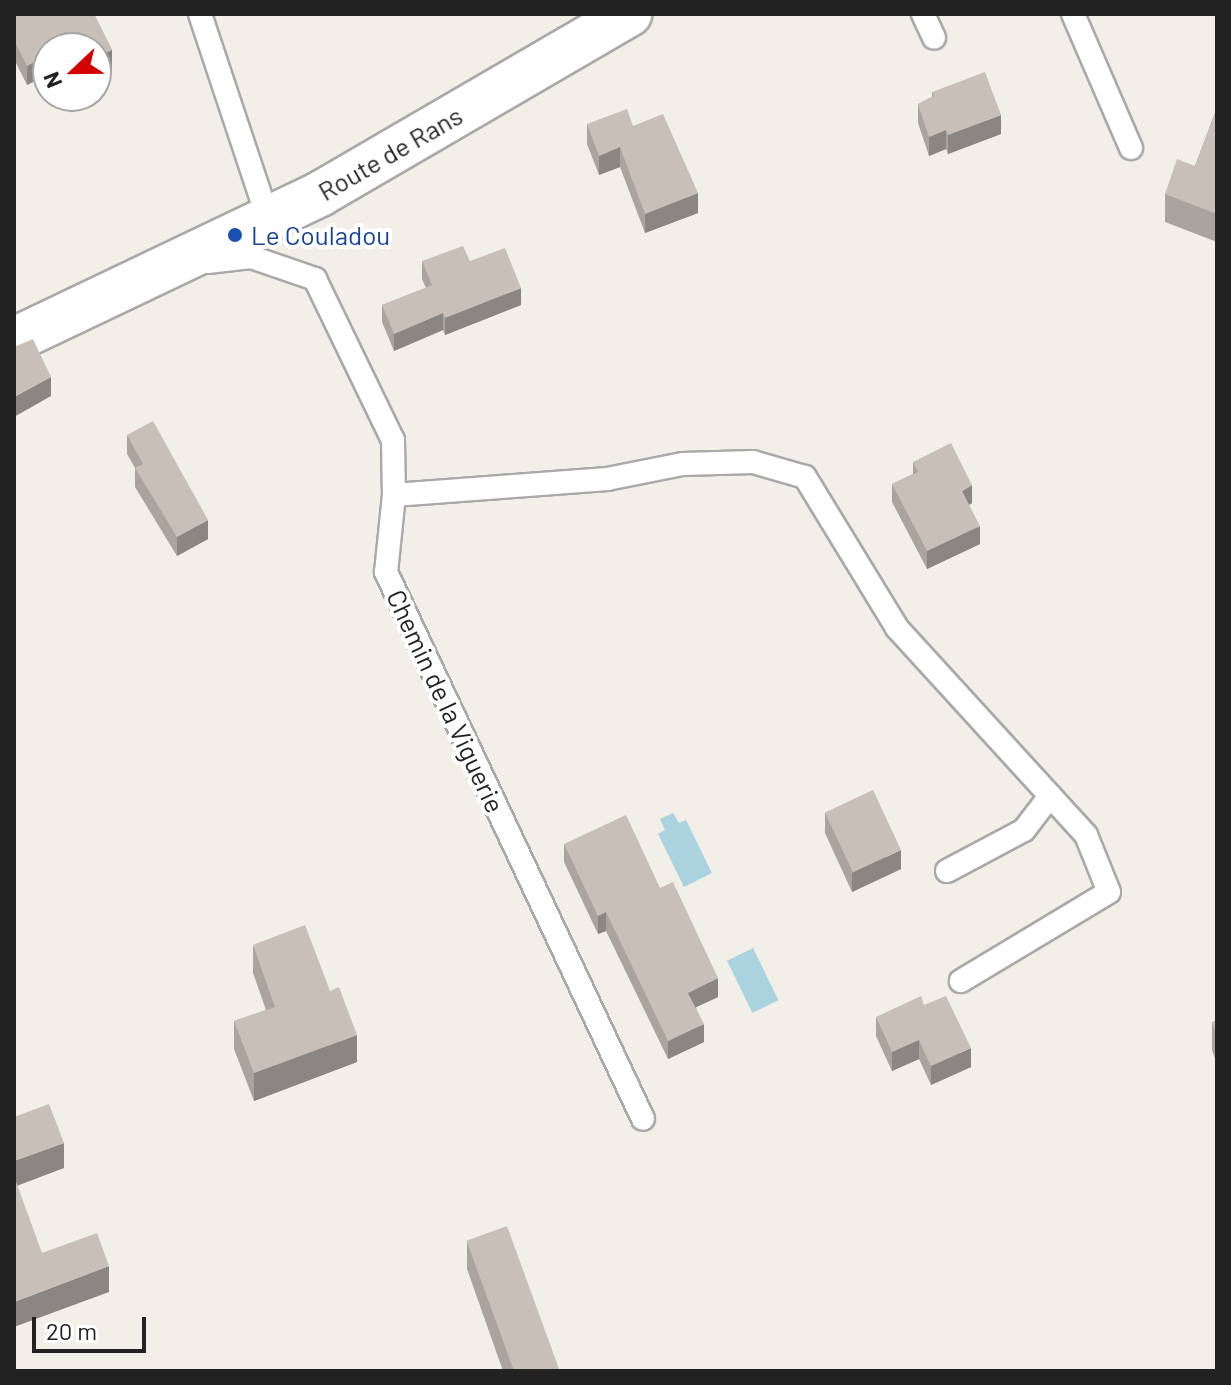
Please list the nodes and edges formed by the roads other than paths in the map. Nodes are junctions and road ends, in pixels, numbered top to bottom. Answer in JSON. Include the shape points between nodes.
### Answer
{"nodes":[{"id":1,"x":200,"y":14,"type":"edge"},
{"id":2,"x":629,"y":14,"type":"edge"},
{"id":3,"x":923,"y":14,"type":"edge"},
{"id":4,"x":1073,"y":14,"type":"edge"},
{"id":5,"x":934,"y":38,"type":"dead end"},
{"id":6,"x":1131,"y":148,"type":"dead end"},
{"id":7,"x":268,"y":219,"type":"junction"},
{"id":8,"x":167,"y":267,"type":"junction"},
{"id":9,"x":14,"y":340,"type":"edge"},
{"id":10,"x":394,"y":495,"type":"junction"},
{"id":11,"x":1050,"y":796,"type":"junction"},
{"id":12,"x":947,"y":871,"type":"dead end"},
{"id":13,"x":961,"y":981,"type":"dead end"},
{"id":14,"x":643,"y":1119,"type":"dead end"}],
"edges":[{"from":1,"to":7,"type":"lane"},
{"from":2,"to":7,"type":"street","name":"Route de Rans"},
{"from":3,"to":5,"type":"lane"},
{"from":4,"to":6,"type":"lane"},
{"from":7,"to":8,"type":"street","name":"Route de Rans"},
{"from":8,"to":9,"type":"street","name":"Route de Rans"},
{"from":8,"to":10,"type":"lane","name":"Chemin de la Viguerie","via":[[251,257],[315,279],[393,440]]},
{"from":10,"to":11,"type":"lane","via":[[607,479],[683,464],[753,462],[805,477],[897,628]]},
{"from":10,"to":14,"type":"lane","name":"Chemin de la Viguerie","via":[[386,572]]},
{"from":11,"to":12,"type":"lane","via":[[1024,830]]},
{"from":11,"to":13,"type":"lane","via":[[1086,835],[1109,892]]}]}
